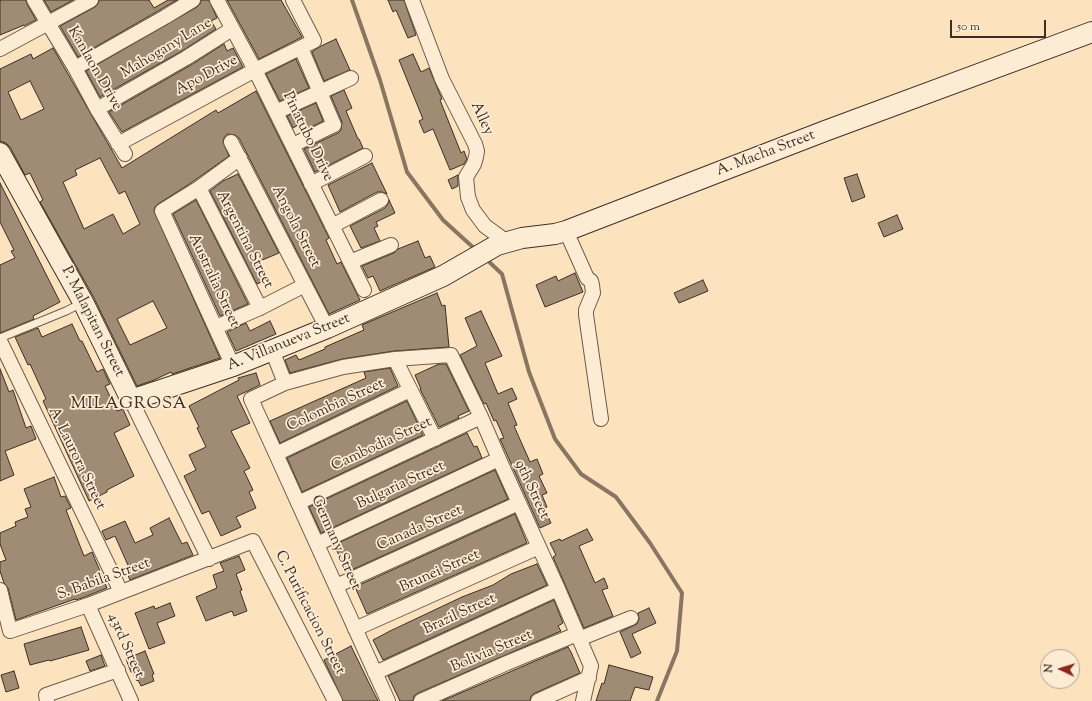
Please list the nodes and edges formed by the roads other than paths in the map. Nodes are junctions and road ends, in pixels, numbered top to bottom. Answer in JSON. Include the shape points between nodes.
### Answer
{"nodes":[{"id":1,"x":34,"y":0,"type":"edge"},
{"id":2,"x":91,"y":0,"type":"edge"},
{"id":3,"x":193,"y":0,"type":"edge"},
{"id":4,"x":217,"y":0,"type":"edge"},
{"id":5,"x":293,"y":0,"type":"edge"},
{"id":6,"x":412,"y":0,"type":"edge"},
{"id":7,"x":48,"y":24,"type":"junction"},
{"id":8,"x":232,"y":29,"type":"junction"},
{"id":9,"x":1092,"y":32,"type":"edge"},
{"id":10,"x":301,"y":48,"type":"junction"},
{"id":11,"x":0,"y":49,"type":"edge"},
{"id":12,"x":75,"y":68,"type":"junction"},
{"id":13,"x":255,"y":70,"type":"junction"},
{"id":14,"x":351,"y":78,"type":"dead end"},
{"id":15,"x":320,"y":92,"type":"junction"},
{"id":16,"x":97,"y":109,"type":"junction"},
{"id":17,"x":276,"y":112,"type":"junction"},
{"id":18,"x":231,"y":142,"type":"dead end"},
{"id":19,"x":293,"y":145,"type":"junction"},
{"id":20,"x":121,"y":149,"type":"joint"},
{"id":21,"x":0,"y":153,"type":"edge"},
{"id":22,"x":365,"y":156,"type":"dead end"},
{"id":23,"x":240,"y":158,"type":"junction"},
{"id":24,"x":311,"y":184,"type":"junction"},
{"id":25,"x":198,"y":188,"type":"junction"},
{"id":26,"x":381,"y":200,"type":"dead end"},
{"id":27,"x":332,"y":226,"type":"junction"},
{"id":28,"x":566,"y":231,"type":"junction"},
{"id":29,"x":502,"y":244,"type":"junction"},
{"id":30,"x":392,"y":245,"type":"dead end"},
{"id":31,"x":350,"y":262,"type":"junction"},
{"id":32,"x":443,"y":276,"type":"joint"},
{"id":33,"x":305,"y":285,"type":"junction"},
{"id":34,"x":364,"y":290,"type":"dead end"},
{"id":35,"x":83,"y":302,"type":"junction"},
{"id":36,"x":260,"y":308,"type":"junction"},
{"id":37,"x":216,"y":327,"type":"junction"},
{"id":38,"x":327,"y":328,"type":"junction"},
{"id":39,"x":0,"y":338,"type":"edge"},
{"id":40,"x":0,"y":341,"type":"edge"},
{"id":41,"x":272,"y":350,"type":"junction"},
{"id":42,"x":395,"y":358,"type":"junction"},
{"id":43,"x":233,"y":366,"type":"junction"},
{"id":44,"x":285,"y":383,"type":"junction"},
{"id":45,"x":410,"y":390,"type":"junction"},
{"id":46,"x":132,"y":400,"type":"junction"},
{"id":47,"x":481,"y":417,"type":"junction"},
{"id":48,"x":601,"y":419,"type":"dead end"},
{"id":49,"x":434,"y":439,"type":"junction"},
{"id":50,"x":276,"y":454,"type":"junction"},
{"id":51,"x":499,"y":459,"type":"junction"},
{"id":52,"x":298,"y":503,"type":"junction"},
{"id":53,"x":519,"y":503,"type":"junction"},
{"id":54,"x":253,"y":541,"type":"joint"},
{"id":55,"x":317,"y":544,"type":"junction"},
{"id":56,"x":539,"y":547,"type":"junction"},
{"id":57,"x":209,"y":559,"type":"junction"},
{"id":58,"x":336,"y":586,"type":"junction"},
{"id":59,"x":558,"y":589,"type":"junction"},
{"id":60,"x":0,"y":590,"type":"edge"},
{"id":61,"x":121,"y":592,"type":"junction"},
{"id":62,"x":88,"y":606,"type":"junction"},
{"id":63,"x":631,"y":618,"type":"dead end"},
{"id":64,"x":355,"y":629,"type":"junction"},
{"id":65,"x":578,"y":636,"type":"junction"},
{"id":66,"x":118,"y":670,"type":"junction"},
{"id":67,"x":375,"y":673,"type":"junction"},
{"id":68,"x":589,"y":678,"type":"junction"},
{"id":69,"x":442,"y":697,"type":"edge"},
{"id":70,"x":46,"y":698,"type":"edge"},
{"id":71,"x":131,"y":701,"type":"edge"},
{"id":72,"x":335,"y":701,"type":"edge"},
{"id":73,"x":388,"y":701,"type":"edge"},
{"id":74,"x":420,"y":701,"type":"edge"},
{"id":75,"x":538,"y":701,"type":"edge"},
{"id":76,"x":583,"y":701,"type":"edge"}],
"edges":[{"from":1,"to":7,"type":"street","name":"Kanlaon Drive"},
{"from":2,"to":7,"type":"street"},
{"from":3,"to":12,"type":"street"},
{"from":4,"to":8,"type":"street","name":"Pinatubo Drive"},
{"from":5,"to":10,"type":"street","name":"Apo Drive","via":[[314,41]]},
{"from":6,"to":29,"type":"street","name":"Alley","via":[[442,79],[477,151],[474,164],[466,177],[468,197],[473,210]]},
{"from":7,"to":11,"type":"street"},
{"from":7,"to":12,"type":"street","name":"Kanlaon Drive"},
{"from":8,"to":13,"type":"street","name":"Pinatubo Drive"},
{"from":8,"to":16,"type":"street","name":"Mahogany Lane"},
{"from":9,"to":28,"type":"street","name":"A. Macha Street"},
{"from":10,"to":13,"type":"street","name":"Apo Drive"},
{"from":10,"to":15,"type":"street"},
{"from":12,"to":16,"type":"street","name":"Kanlaon Drive"},
{"from":13,"to":17,"type":"street","name":"Pinatubo Drive"},
{"from":13,"to":20,"type":"street","name":"Apo Drive"},
{"from":14,"to":15,"type":"street"},
{"from":15,"to":17,"type":"street"},
{"from":15,"to":19,"type":"street","via":[[334,125]]},
{"from":16,"to":20,"type":"street","name":"Kanlaon Drive"},
{"from":17,"to":19,"type":"street","name":"Pinatubo Drive"},
{"from":18,"to":23,"type":"street","name":"Angola Street"},
{"from":19,"to":24,"type":"street","name":"Pinatubo Drive"},
{"from":21,"to":35,"type":"street","name":"P. Malapitan Street"},
{"from":22,"to":24,"type":"street"},
{"from":23,"to":25,"type":"street"},
{"from":23,"to":33,"type":"street","name":"Angola Street"},
{"from":24,"to":27,"type":"street","name":"Pinatubo Drive"},
{"from":25,"to":36,"type":"street","name":"Argentina Street"},
{"from":25,"to":37,"type":"street","name":"Australia Street","via":[[162,211]]},
{"from":26,"to":27,"type":"street"},
{"from":27,"to":31,"type":"street","name":"Pinatubo Drive"},
{"from":28,"to":29,"type":"street","name":"A. Macha Street"},
{"from":28,"to":48,"type":"street","via":[[592,285],[593,293],[586,315]]},
{"from":29,"to":32,"type":"street","name":"A. Macha Street"},
{"from":30,"to":31,"type":"street"},
{"from":31,"to":34,"type":"street","name":"Pinatubo Drive"},
{"from":32,"to":38,"type":"street","name":"A. Villanueva Street"},
{"from":33,"to":36,"type":"street"},
{"from":33,"to":38,"type":"street","name":"Angola Street"},
{"from":35,"to":39,"type":"lane"},
{"from":35,"to":46,"type":"street","name":"P. Malapitan Street"},
{"from":36,"to":37,"type":"street"},
{"from":37,"to":43,"type":"street","name":"Australia Street"},
{"from":38,"to":41,"type":"street","name":"A. Villanueva Street"},
{"from":40,"to":61,"type":"street","name":"A. Laurora Street"},
{"from":41,"to":43,"type":"street","name":"A. Villanueva Street"},
{"from":41,"to":44,"type":"street"},
{"from":42,"to":44,"type":"street","via":[[343,367]]},
{"from":42,"to":45,"type":"street"},
{"from":42,"to":47,"type":"street","name":"9th Street","via":[[451,355]]},
{"from":43,"to":46,"type":"street","name":"A. Villanueva Street"},
{"from":44,"to":50,"type":"street","name":"Germany Street","via":[[251,399]]},
{"from":45,"to":49,"type":"street"},
{"from":45,"to":50,"type":"street","name":"Colombia Street"},
{"from":46,"to":57,"type":"street","name":"P. Malapitan Street"},
{"from":47,"to":49,"type":"street","name":"Cambodia Street"},
{"from":47,"to":51,"type":"street","name":"9th Street"},
{"from":49,"to":52,"type":"street","name":"Cambodia Street"},
{"from":50,"to":52,"type":"street","name":"Germany Street"},
{"from":51,"to":53,"type":"street","name":"9th Street"},
{"from":51,"to":55,"type":"street","name":"Bulgaria Street"},
{"from":52,"to":55,"type":"street","name":"Germany Street"},
{"from":53,"to":56,"type":"street","name":"9th Street"},
{"from":53,"to":58,"type":"street","name":"Canada Street"},
{"from":54,"to":57,"type":"street","name":"S. Babila Street"},
{"from":54,"to":72,"type":"street","name":"C. Purificacion Street"},
{"from":55,"to":58,"type":"street","name":"Germany Street"},
{"from":56,"to":59,"type":"street","name":"9th Street"},
{"from":56,"to":64,"type":"street","name":"Brunei Street"},
{"from":57,"to":61,"type":"street","name":"S. Babila Street"},
{"from":58,"to":64,"type":"street","name":"Germany Street"},
{"from":59,"to":65,"type":"street","name":"9th Street"},
{"from":59,"to":67,"type":"street","name":"Brazil Street"},
{"from":60,"to":62,"type":"street","name":"S. Babila Street","via":[[10,631]]},
{"from":61,"to":62,"type":"street","name":"S. Babila Street"},
{"from":62,"to":66,"type":"street","name":"43rd Street"},
{"from":63,"to":65,"type":"street"},
{"from":64,"to":67,"type":"street","name":"Germany Street"},
{"from":65,"to":68,"type":"street","name":"9th Street","via":[[591,666]]},
{"from":65,"to":69,"type":"street","name":"Bolivia Street","via":[[507,663]]},
{"from":66,"to":70,"type":"street"},
{"from":66,"to":71,"type":"street","name":"43rd Street"},
{"from":67,"to":73,"type":"street","name":"Germany Street"},
{"from":68,"to":75,"type":"street"},
{"from":68,"to":76,"type":"street","name":"9th Street"},
{"from":69,"to":74,"type":"street","name":"Bolivia Street"}]}
